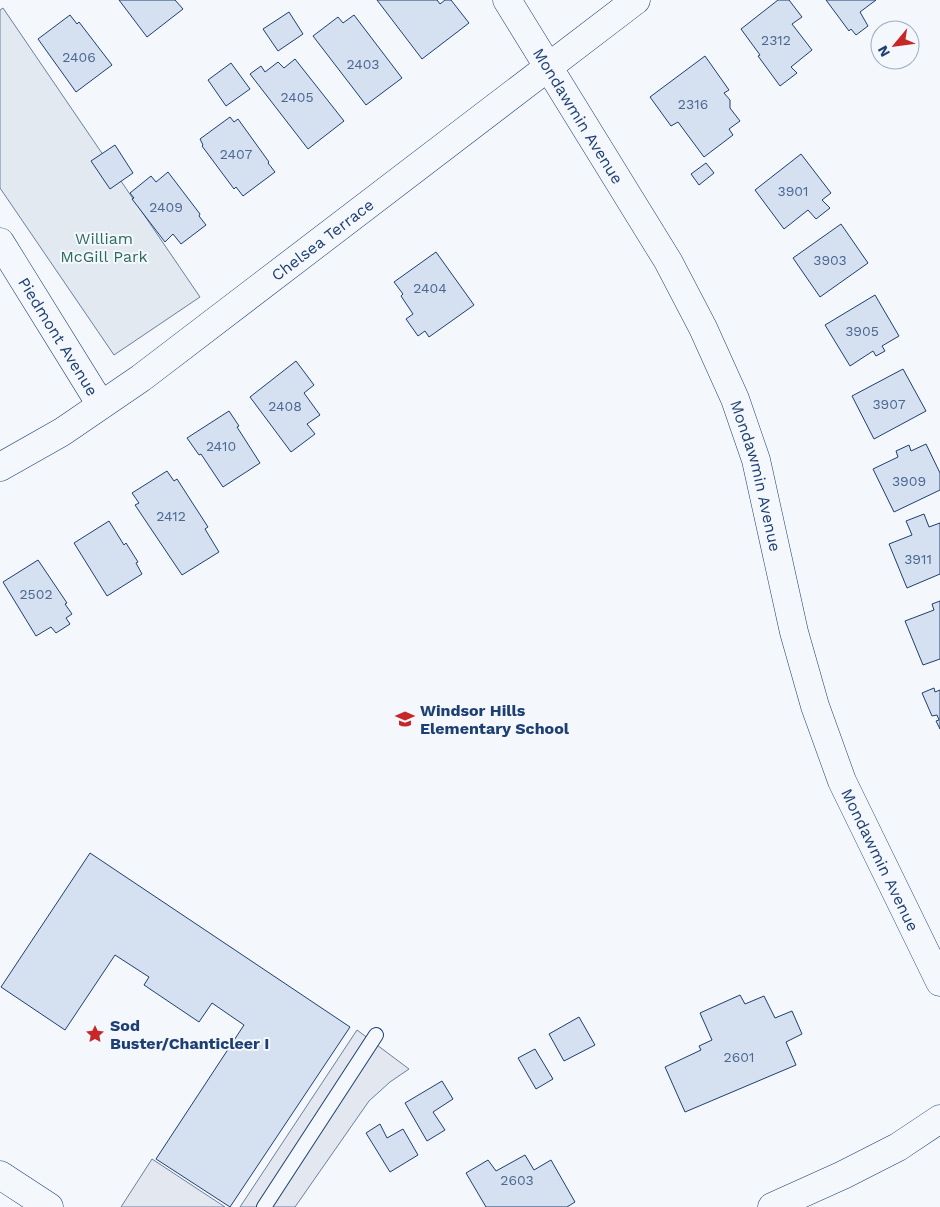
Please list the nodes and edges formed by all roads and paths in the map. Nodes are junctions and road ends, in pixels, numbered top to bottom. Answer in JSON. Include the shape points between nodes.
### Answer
{"nodes":[{"id":1,"x":507,"y":0,"type":"edge"},
{"id":2,"x":636,"y":0,"type":"edge"},
{"id":3,"x":548,"y":67,"type":"junction"},
{"id":4,"x":0,"y":242,"type":"edge"},
{"id":5,"x":101,"y":405,"type":"junction"},
{"id":6,"x":0,"y":467,"type":"edge"},
{"id":7,"x":940,"y":982,"type":"edge"},
{"id":8,"x":376,"y":1035,"type":"dead end"},
{"id":9,"x":940,"y":1119,"type":"edge"},
{"id":10,"x":0,"y":1175,"type":"edge"},
{"id":11,"x":49,"y":1207,"type":"edge"},
{"id":12,"x":264,"y":1207,"type":"edge"},
{"id":13,"x":772,"y":1207,"type":"edge"}],
"edges":[{"from":1,"to":3,"type":"street","name":"Mondawmin Avenue"},
{"from":2,"to":3,"type":"street","name":"Chelsea Terrace"},
{"from":3,"to":5,"type":"street","name":"Chelsea Terrace","via":[[141,378]]},
{"from":3,"to":7,"type":"street","name":"Mondawmin Avenue","via":[[668,261],[735,399],[756,460],[794,632],[815,706],[842,781]]},
{"from":4,"to":5,"type":"street","name":"Piedmont Avenue"},
{"from":5,"to":6,"type":"street","name":"Chelsea Terrace","via":[[62,432]]},
{"from":8,"to":12,"type":"lane"},
{"from":9,"to":13,"type":"street","via":[[898,1147],[843,1176]]},
{"from":10,"to":11,"type":"street"}]}
